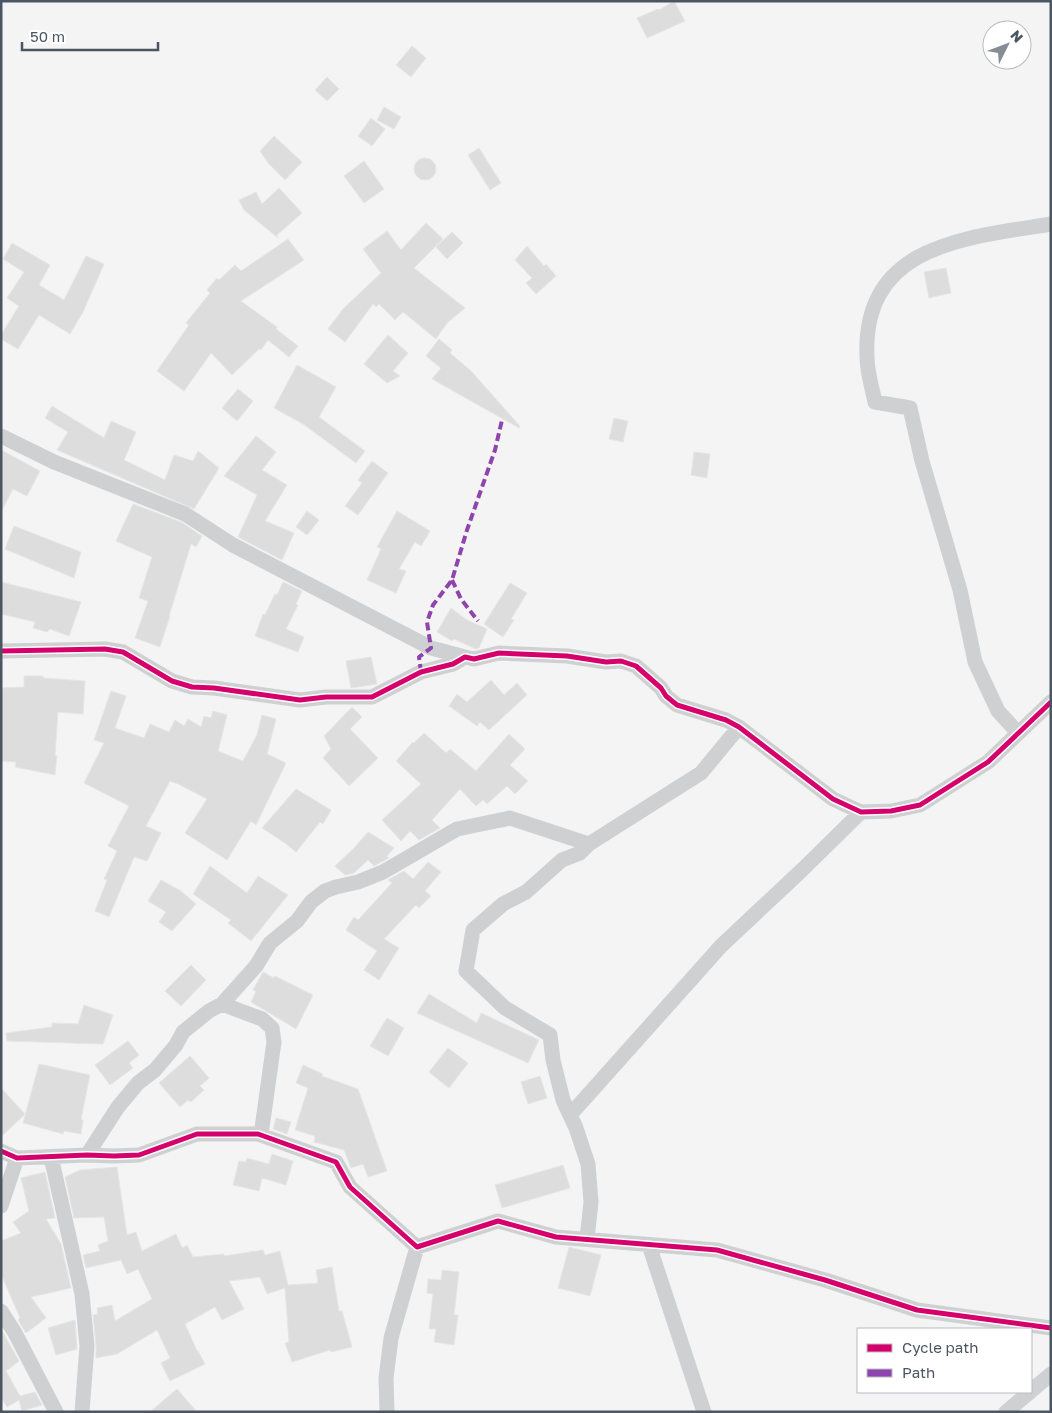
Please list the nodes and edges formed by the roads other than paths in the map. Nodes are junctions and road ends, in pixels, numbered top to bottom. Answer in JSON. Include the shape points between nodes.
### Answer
{"nodes":[{"id":1,"x":1051,"y":224,"type":"edge"},
{"id":2,"x":1,"y":436,"type":"edge"},
{"id":3,"x":1,"y":651,"type":"edge"},
{"id":4,"x":465,"y":657,"type":"junction"},
{"id":5,"x":1051,"y":702,"type":"edge"},
{"id":6,"x":739,"y":727,"type":"junction"},
{"id":7,"x":1018,"y":732,"type":"junction"},
{"id":8,"x":861,"y":812,"type":"junction"},
{"id":9,"x":589,"y":844,"type":"junction"},
{"id":10,"x":222,"y":1004,"type":"junction"},
{"id":11,"x":570,"y":1115,"type":"junction"},
{"id":12,"x":261,"y":1135,"type":"junction"},
{"id":13,"x":1,"y":1151,"type":"edge"},
{"id":14,"x":87,"y":1155,"type":"junction"},
{"id":15,"x":51,"y":1156,"type":"junction"},
{"id":16,"x":17,"y":1158,"type":"junction"},
{"id":17,"x":1,"y":1206,"type":"edge"},
{"id":18,"x":587,"y":1240,"type":"junction"},
{"id":19,"x":648,"y":1245,"type":"junction"},
{"id":20,"x":417,"y":1247,"type":"junction"},
{"id":21,"x":1,"y":1311,"type":"edge"},
{"id":22,"x":1051,"y":1328,"type":"edge"},
{"id":23,"x":1051,"y":1374,"type":"edge"},
{"id":24,"x":1032,"y":1389,"type":"edge"},
{"id":25,"x":1028,"y":1393,"type":"edge"},
{"id":26,"x":1012,"y":1410,"type":"edge"},
{"id":27,"x":56,"y":1412,"type":"edge"},
{"id":28,"x":82,"y":1412,"type":"edge"},
{"id":29,"x":387,"y":1412,"type":"edge"},
{"id":30,"x":704,"y":1412,"type":"edge"}],
"edges":[{"from":1,"to":7,"type":"street","via":[[978,236],[925,253],[893,274],[878,295],[868,326],[867,358],[875,402],[910,408],[960,590],[975,662],[998,711]]},
{"from":2,"to":4,"type":"street","via":[[54,462],[185,514],[233,545],[431,648]]},
{"from":3,"to":4,"type":"street","via":[[105,649],[122,652],[172,681],[192,687],[300,700],[372,697],[421,672],[453,664]]},
{"from":4,"to":6,"type":"street","via":[[474,659],[507,653],[629,663],[677,705]]},
{"from":5,"to":7,"type":"street"},
{"from":6,"to":8,"type":"street","via":[[833,799]]},
{"from":6,"to":9,"type":"street","via":[[701,773]]},
{"from":7,"to":8,"type":"street","via":[[988,762],[920,805],[891,811]]},
{"from":8,"to":11,"type":"street","via":[[721,946]]},
{"from":9,"to":10,"type":"street","via":[[510,818],[457,828],[383,872],[324,891],[297,921],[270,943],[256,966]]},
{"from":9,"to":11,"type":"street","via":[[580,853],[562,860],[526,892],[503,904],[473,930],[466,972],[506,1008],[550,1035],[562,1100]]},
{"from":10,"to":12,"type":"street","via":[[262,1019],[272,1028],[274,1042]]},
{"from":10,"to":14,"type":"street","via":[[183,1032],[155,1070],[138,1083],[118,1107]]},
{"from":11,"to":18,"type":"street","via":[[588,1164],[591,1202]]},
{"from":12,"to":14,"type":"street","via":[[197,1134],[138,1155]]},
{"from":12,"to":20,"type":"street","via":[[336,1162],[350,1188]]},
{"from":13,"to":16,"type":"street"},
{"from":14,"to":15,"type":"street"},
{"from":15,"to":16,"type":"street"},
{"from":15,"to":28,"type":"street","via":[[82,1294],[87,1346]]},
{"from":16,"to":17,"type":"street"},
{"from":18,"to":19,"type":"street"},
{"from":18,"to":20,"type":"street","via":[[556,1237],[498,1221]]},
{"from":19,"to":22,"type":"street","via":[[717,1250],[917,1310]]},
{"from":19,"to":30,"type":"street"},
{"from":20,"to":29,"type":"street","via":[[391,1338],[386,1378]]},
{"from":21,"to":27,"type":"street"},
{"from":23,"to":24,"type":"street"},
{"from":25,"to":26,"type":"street"}]}
